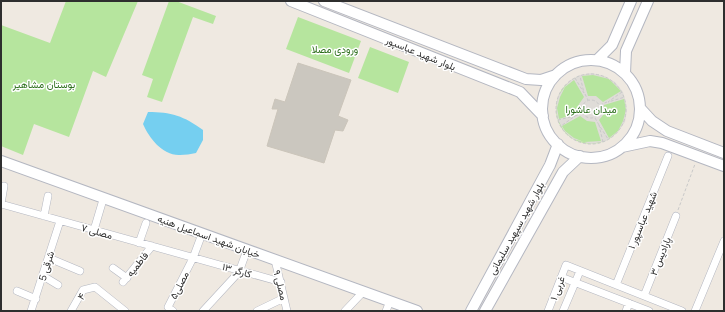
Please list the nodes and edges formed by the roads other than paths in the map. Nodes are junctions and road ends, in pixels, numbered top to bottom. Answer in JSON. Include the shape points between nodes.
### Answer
{"nodes":[{"id":1,"x":291,"y":1,"type":"edge"},
{"id":2,"x":324,"y":1,"type":"edge"},
{"id":3,"x":630,"y":1,"type":"edge"},
{"id":4,"x":648,"y":1,"type":"edge"},
{"id":5,"x":597,"y":60,"type":"junction"},
{"id":6,"x":625,"y":73,"type":"junction"},
{"id":7,"x":556,"y":75,"type":"junction"},
{"id":8,"x":640,"y":108,"type":"junction"},
{"id":9,"x":543,"y":116,"type":"junction"},
{"id":10,"x":558,"y":144,"type":"junction"},
{"id":11,"x":622,"y":147,"type":"junction"},
{"id":12,"x":724,"y":153,"type":"edge"},
{"id":13,"x":580,"y":156,"type":"junction"},
{"id":14,"x":668,"y":156,"type":"dead end"},
{"id":15,"x":1,"y":161,"type":"edge"},
{"id":16,"x":724,"y":166,"type":"edge"},
{"id":17,"x":4,"y":186,"type":"dead end"},
{"id":18,"x":48,"y":196,"type":"dead end"},
{"id":19,"x":102,"y":203,"type":"dead end"},
{"id":20,"x":1,"y":204,"type":"edge"},
{"id":21,"x":44,"y":216,"type":"junction"},
{"id":22,"x":676,"y":216,"type":"road end"},
{"id":23,"x":60,"y":221,"type":"junction"},
{"id":24,"x":146,"y":223,"type":"dead end"},
{"id":25,"x":94,"y":230,"type":"junction"},
{"id":26,"x":202,"y":234,"type":"junction"},
{"id":27,"x":724,"y":241,"type":"edge"},
{"id":28,"x":139,"y":243,"type":"junction"},
{"id":29,"x":152,"y":246,"type":"junction"},
{"id":30,"x":247,"y":250,"type":"junction"},
{"id":31,"x":49,"y":258,"type":"junction"},
{"id":32,"x":193,"y":258,"type":"junction"},
{"id":33,"x":275,"y":260,"type":"junction"},
{"id":34,"x":113,"y":268,"type":"dead end"},
{"id":35,"x":80,"y":271,"type":"dead end"},
{"id":36,"x":580,"y":271,"type":"junction"},
{"id":37,"x":239,"y":272,"type":"junction"},
{"id":38,"x":43,"y":276,"type":"junction"},
{"id":39,"x":561,"y":277,"type":"junction"},
{"id":40,"x":280,"y":282,"type":"junction"},
{"id":41,"x":575,"y":282,"type":"junction"},
{"id":42,"x":58,"y":285,"type":"dead end"},
{"id":43,"x":616,"y":285,"type":"junction"},
{"id":44,"x":17,"y":291,"type":"dead end"},
{"id":45,"x":363,"y":292,"type":"junction"},
{"id":46,"x":644,"y":296,"type":"junction"},
{"id":47,"x":284,"y":298,"type":"junction"},
{"id":48,"x":36,"y":299,"type":"junction"},
{"id":49,"x":390,"y":301,"type":"junction"},
{"id":50,"x":629,"y":303,"type":"junction"},
{"id":51,"x":31,"y":311,"type":"edge"},
{"id":52,"x":71,"y":311,"type":"edge"},
{"id":53,"x":125,"y":311,"type":"edge"},
{"id":54,"x":173,"y":311,"type":"edge"},
{"id":55,"x":203,"y":311,"type":"edge"},
{"id":56,"x":257,"y":311,"type":"edge"},
{"id":57,"x":287,"y":311,"type":"edge"},
{"id":58,"x":345,"y":311,"type":"edge"},
{"id":59,"x":386,"y":311,"type":"edge"},
{"id":60,"x":417,"y":311,"type":"edge"},
{"id":61,"x":471,"y":311,"type":"edge"},
{"id":62,"x":485,"y":311,"type":"edge"},
{"id":63,"x":548,"y":311,"type":"edge"},
{"id":64,"x":563,"y":311,"type":"edge"},
{"id":65,"x":626,"y":311,"type":"edge"},
{"id":66,"x":648,"y":311,"type":"edge"},
{"id":67,"x":682,"y":311,"type":"edge"},
{"id":68,"x":695,"y":311,"type":"edge"}],
"edges":[{"from":1,"to":9,"type":"main road","name":"بلوار شهید عباسپور","via":[[520,92]]},
{"from":2,"to":7,"type":"main road","name":"بلوار شهید عباسپور","via":[[526,79],[541,80]]},
{"from":3,"to":5,"type":"main road","via":[[612,45]]},
{"from":4,"to":6,"type":"main road","via":[[626,51]]},
{"from":5,"to":6,"type":"main road","via":[[609,63]]},
{"from":5,"to":7,"type":"main road","via":[[584,60],[572,64]]},
{"from":6,"to":8,"type":"main road","via":[[636,89]]},
{"from":7,"to":9,"type":"main road","via":[[544,97]]},
{"from":8,"to":11,"type":"main road","via":[[637,126],[631,138]]},
{"from":8,"to":12,"type":"main road","via":[[652,121],[667,131]]},
{"from":9,"to":10,"type":"main road","via":[[547,129]]},
{"from":10,"to":13,"type":"main road","via":[[568,152]]},
{"from":10,"to":61,"type":"main road","name":"بلوار شهید سپهبد سلیمانی","via":[[550,165]]},
{"from":11,"to":13,"type":"main road","via":[[605,156]]},
{"from":11,"to":16,"type":"main road","via":[[650,141],[662,143]]},
{"from":13,"to":62,"type":"main road","name":"بلوار شهید سپهبد سلیمانی","via":[[563,172]]},
{"from":14,"to":43,"type":"street","name":"شهید عباسپور ۱"},
{"from":15,"to":26,"type":"main road","name":"خیابان شهید اسماعیل هنیه"},
{"from":17,"to":20,"type":"street"},
{"from":18,"to":21,"type":"street"},
{"from":19,"to":25,"type":"street"},
{"from":20,"to":21,"type":"street","name":"مصلی ۷"},
{"from":21,"to":23,"type":"street","name":"مصلی ۷"},
{"from":22,"to":46,"type":"street","name":"پارادیس ۳"},
{"from":23,"to":25,"type":"street","name":"مصلی ۷"},
{"from":23,"to":31,"type":"street","name":"شرقی 5"},
{"from":24,"to":28,"type":"street"},
{"from":25,"to":28,"type":"street","name":"مصلی ۷"},
{"from":26,"to":30,"type":"main road","name":"خیابان شهید اسماعیل هنیه"},
{"from":26,"to":32,"type":"street"},
{"from":27,"to":68,"type":"street"},
{"from":28,"to":29,"type":"street","name":"مصلی ۷"},
{"from":29,"to":32,"type":"street","name":"مصلی ۷"},
{"from":29,"to":34,"type":"street","name":"فاطمیه","via":[[125,280]]},
{"from":30,"to":33,"type":"main road","name":"خیابان شهید اسماعیل هنیه"},
{"from":30,"to":37,"type":"street"},
{"from":31,"to":35,"type":"street"},
{"from":31,"to":38,"type":"street","name":"شرقی 5"},
{"from":32,"to":37,"type":"street","name":"کارگر ۱۳"},
{"from":32,"to":54,"type":"street","name":"مصلی۵","via":[[168,307]]},
{"from":33,"to":40,"type":"street","name":"مصلی ۹"},
{"from":33,"to":45,"type":"main road","name":"خیابان شهید اسماعیل هنیه"},
{"from":36,"to":39,"type":"street","name":"۱ غربی","via":[[566,265]]},
{"from":36,"to":41,"type":"street","name":"۱ غربی"},
{"from":36,"to":43,"type":"street"},
{"from":37,"to":40,"type":"street","name":"کارگر ۱۳"},
{"from":37,"to":55,"type":"street"},
{"from":38,"to":42,"type":"street"},
{"from":38,"to":48,"type":"street","name":"شرقی 5"},
{"from":39,"to":41,"type":"street"},
{"from":39,"to":63,"type":"street","name":"۱ غربی"},
{"from":40,"to":47,"type":"street","name":"مصلی ۹"},
{"from":41,"to":50,"type":"street"},
{"from":41,"to":64,"type":"street","name":"۱ غربی"},
{"from":43,"to":46,"type":"street"},
{"from":44,"to":48,"type":"street"},
{"from":45,"to":49,"type":"main road","name":"خیابان شهید اسماعیل هنیه"},
{"from":45,"to":58,"type":"street"},
{"from":46,"to":67,"type":"street"},
{"from":47,"to":56,"type":"street"},
{"from":47,"to":57,"type":"street","name":"مصلی ۹"},
{"from":48,"to":51,"type":"street","name":"شرقی 5"},
{"from":49,"to":59,"type":"street"},
{"from":49,"to":60,"type":"main road","name":"خیابان شهید اسماعیل هنیه"},
{"from":50,"to":65,"type":"street"},
{"from":50,"to":66,"type":"street"},
{"from":52,"to":53,"type":"street","name":"۴","via":[[83,290],[95,287]]}]}
